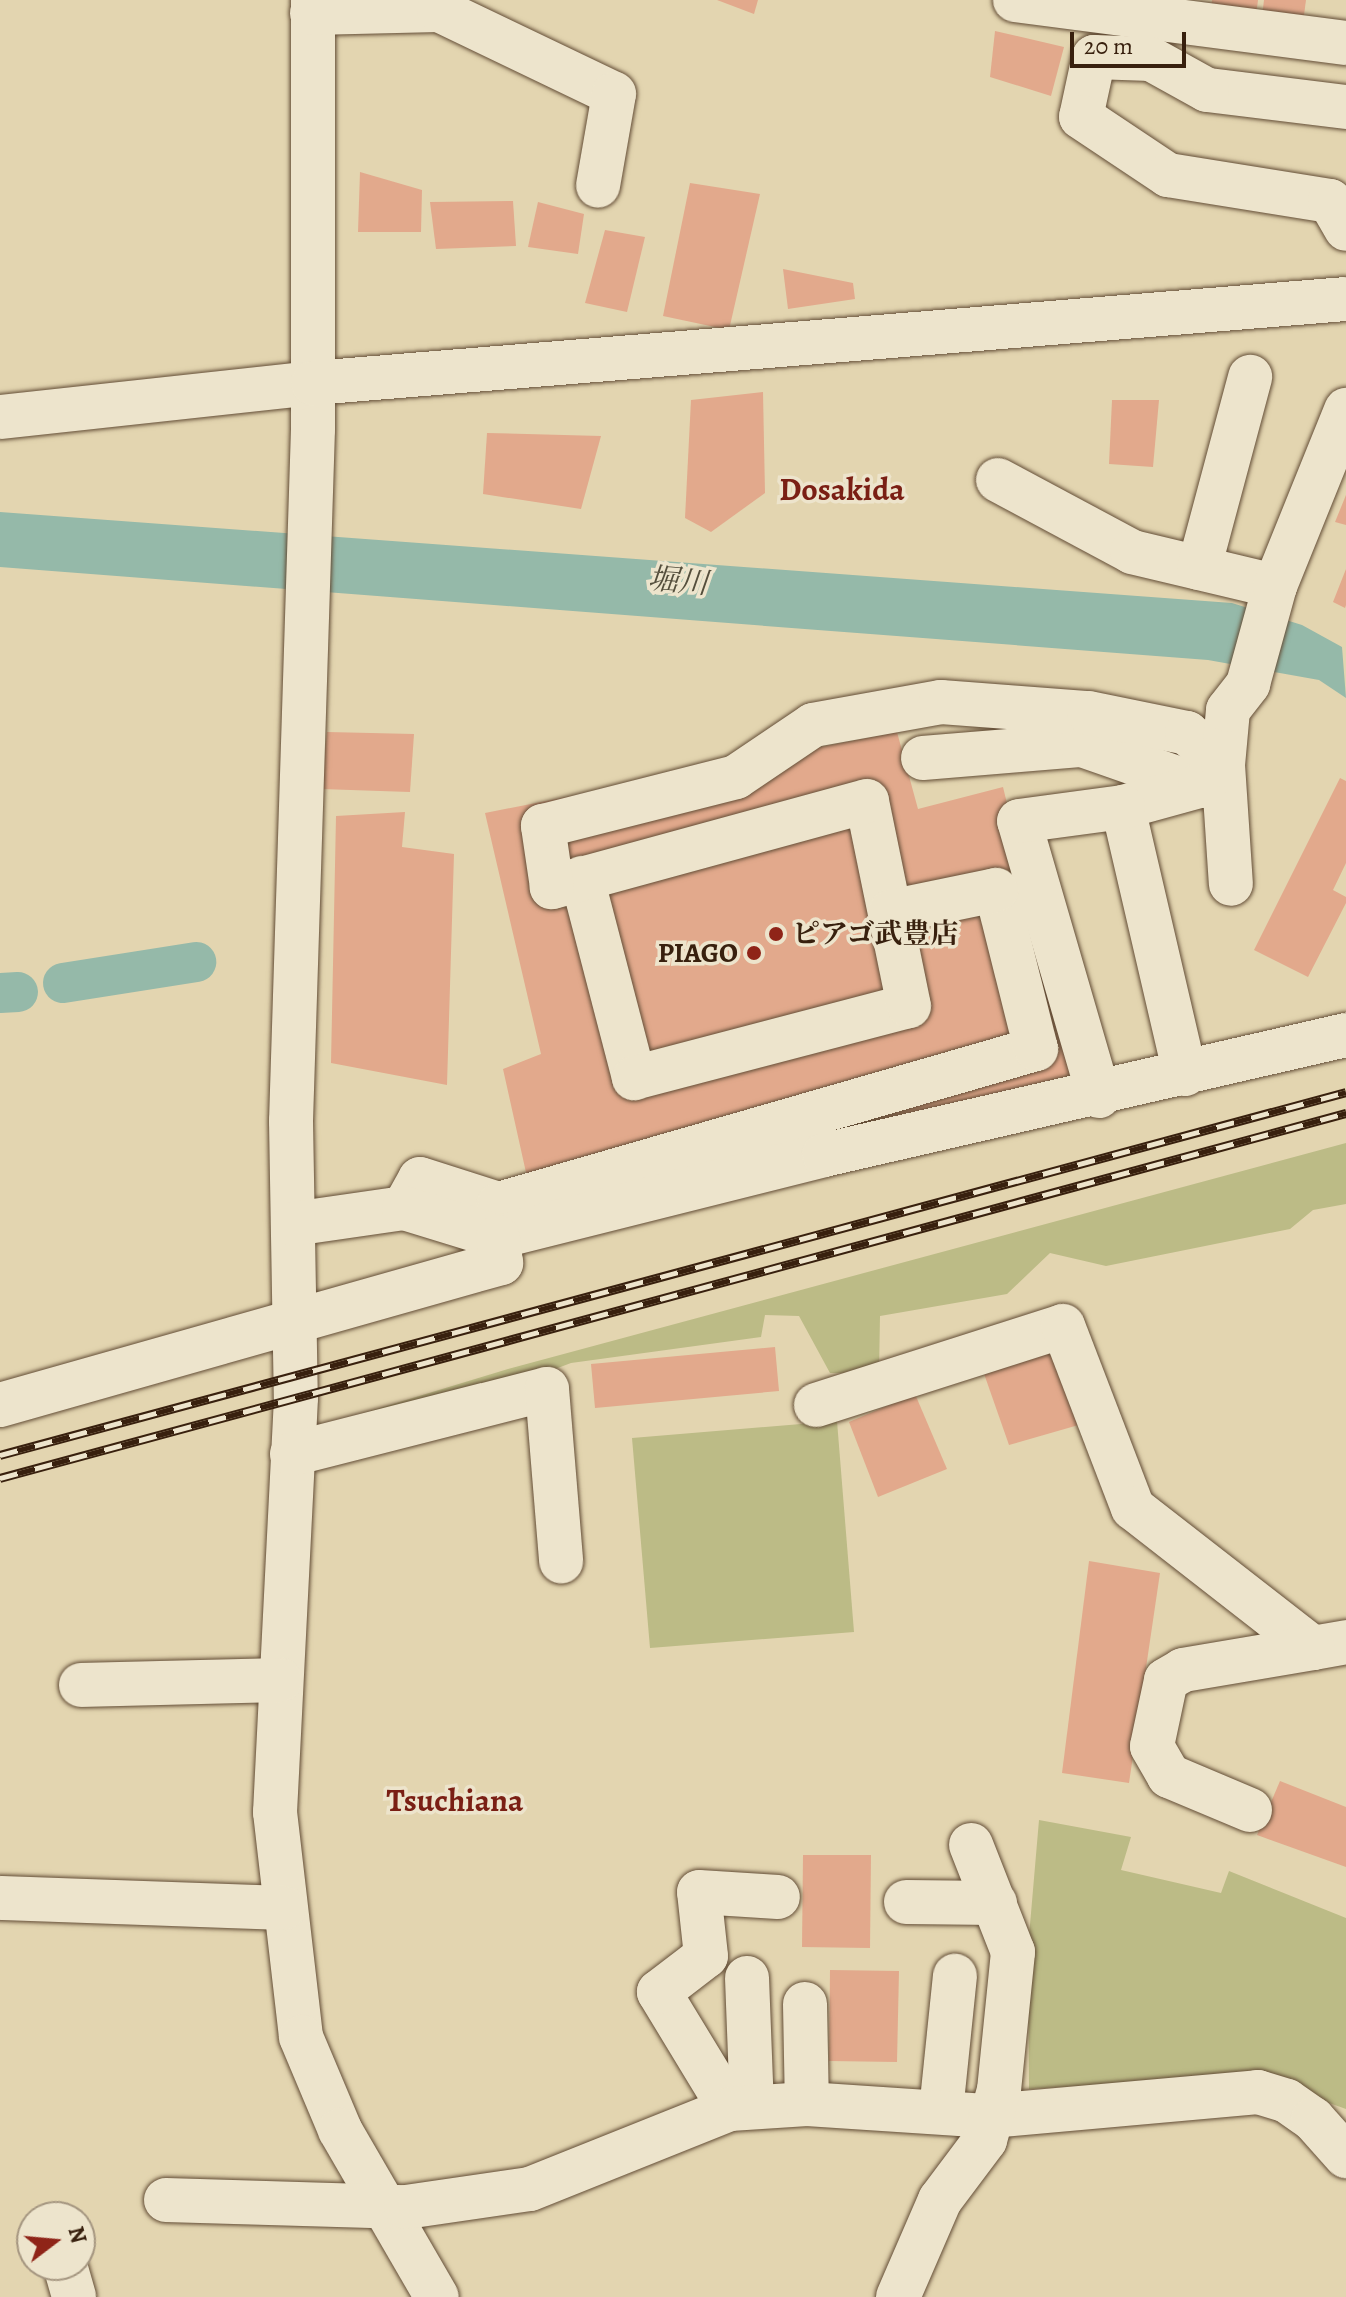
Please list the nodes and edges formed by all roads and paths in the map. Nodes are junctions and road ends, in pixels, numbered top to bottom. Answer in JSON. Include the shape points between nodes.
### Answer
{"nodes":[{"id":1,"x":1015,"y":0,"type":"edge"},
{"id":2,"x":313,"y":7,"type":"edge"},
{"id":3,"x":1346,"y":43,"type":"edge"},
{"id":4,"x":1346,"y":107,"type":"edge"},
{"id":5,"x":598,"y":186,"type":"dead end"},
{"id":6,"x":1346,"y":229,"type":"edge"},
{"id":7,"x":1346,"y":299,"type":"edge"},
{"id":8,"x":1250,"y":377,"type":"dead end"},
{"id":9,"x":313,"y":383,"type":"junction"},
{"id":10,"x":1346,"y":410,"type":"edge"},
{"id":11,"x":0,"y":417,"type":"edge"},
{"id":12,"x":998,"y":480,"type":"dead end"},
{"id":13,"x":1199,"y":568,"type":"junction"},
{"id":14,"x":1275,"y":586,"type":"junction"},
{"id":15,"x":923,"y":758,"type":"dead end"},
{"id":16,"x":1212,"y":776,"type":"junction"},
{"id":17,"x":1123,"y":807,"type":"junction"},
{"id":18,"x":582,"y":878,"type":"junction"},
{"id":19,"x":1231,"y":884,"type":"dead end"},
{"id":20,"x":890,"y":912,"type":"junction"},
{"id":21,"x":1346,"y":1035,"type":"edge"},
{"id":22,"x":1185,"y":1074,"type":"junction"},
{"id":23,"x":1099,"y":1096,"type":"junction"},
{"id":24,"x":404,"y":1208,"type":"junction"},
{"id":25,"x":293,"y":1224,"type":"junction"},
{"id":26,"x":498,"y":1237,"type":"junction"},
{"id":27,"x":291,"y":1323,"type":"junction"},
{"id":28,"x":0,"y":1405,"type":"edge"},
{"id":29,"x":816,"y":1405,"type":"dead end"},
{"id":30,"x":292,"y":1454,"type":"junction"},
{"id":31,"x":561,"y":1561,"type":"dead end"},
{"id":32,"x":1330,"y":1645,"type":"edge"},
{"id":33,"x":280,"y":1680,"type":"junction"},
{"id":34,"x":81,"y":1685,"type":"dead end"},
{"id":35,"x":1250,"y":1810,"type":"dead end"},
{"id":36,"x":971,"y":1845,"type":"dead end"},
{"id":37,"x":778,"y":1897,"type":"dead end"},
{"id":38,"x":0,"y":1898,"type":"edge"},
{"id":39,"x":906,"y":1902,"type":"dead end"},
{"id":40,"x":995,"y":1903,"type":"junction"},
{"id":41,"x":284,"y":1908,"type":"junction"},
{"id":42,"x":955,"y":1976,"type":"dead end"},
{"id":43,"x":747,"y":1978,"type":"dead end"},
{"id":44,"x":805,"y":2004,"type":"dead end"},
{"id":45,"x":807,"y":2104,"type":"junction"},
{"id":46,"x":741,"y":2108,"type":"junction"},
{"id":47,"x":941,"y":2111,"type":"junction"},
{"id":48,"x":990,"y":2116,"type":"junction"},
{"id":49,"x":1346,"y":2156,"type":"edge"},
{"id":50,"x":166,"y":2200,"type":"dead end"},
{"id":51,"x":385,"y":2206,"type":"junction"},
{"id":52,"x":437,"y":2297,"type":"edge"},
{"id":53,"x":898,"y":2297,"type":"edge"}],
"edges":[{"from":1,"to":3,"type":"street"},
{"from":2,"to":5,"type":"street","via":[[439,10],[614,94]]},
{"from":2,"to":9,"type":"street"},
{"from":4,"to":6,"type":"street","via":[[1207,90],[1151,59],[1094,57],[1081,117],[1168,175],[1330,201]]},
{"from":7,"to":9,"type":"street"},
{"from":8,"to":13,"type":"street"},
{"from":9,"to":11,"type":"street"},
{"from":9,"to":25,"type":"street","via":[[291,1121]]},
{"from":10,"to":14,"type":"street"},
{"from":12,"to":13,"type":"street","via":[[1132,552]]},
{"from":13,"to":14,"type":"street"},
{"from":14,"to":16,"type":"street","via":[[1248,684],[1228,710]]},
{"from":15,"to":16,"type":"street","via":[[1082,745]]},
{"from":16,"to":17,"type":"street"},
{"from":16,"to":18,"type":"street","via":[[1187,733],[1089,713],[941,702],[813,725],[736,777],[543,826],[552,887]]},
{"from":16,"to":19,"type":"street"},
{"from":17,"to":22,"type":"street"},
{"from":17,"to":23,"type":"street","via":[[1019,821]]},
{"from":18,"to":20,"type":"street","via":[[867,801]]},
{"from":18,"to":20,"type":"street","via":[[634,1078],[909,1006]]},
{"from":20,"to":24,"type":"street","via":[[996,890],[1036,1049],[499,1204],[420,1179]]},
{"from":21,"to":22,"type":"street"},
{"from":22,"to":23,"type":"street"},
{"from":23,"to":26,"type":"street","via":[[824,1155]]},
{"from":24,"to":25,"type":"street"},
{"from":24,"to":26,"type":"street"},
{"from":25,"to":27,"type":"street"},
{"from":26,"to":27,"type":"street","via":[[501,1263]]},
{"from":27,"to":28,"type":"street"},
{"from":27,"to":30,"type":"street","via":[[296,1398]]},
{"from":29,"to":32,"type":"street","via":[[1063,1326],[1133,1508]]},
{"from":30,"to":31,"type":"street","via":[[547,1389]]},
{"from":30,"to":33,"type":"street"},
{"from":32,"to":35,"type":"street","via":[[1183,1670],[1166,1680],[1152,1746],[1169,1776]]},
{"from":33,"to":34,"type":"street"},
{"from":33,"to":41,"type":"street","via":[[275,1812]]},
{"from":36,"to":40,"type":"street"},
{"from":37,"to":46,"type":"street","via":[[699,1892],[706,1956],[659,1992]]},
{"from":38,"to":41,"type":"street"},
{"from":39,"to":40,"type":"street"},
{"from":40,"to":48,"type":"street","via":[[1013,1952],[999,2090]]},
{"from":41,"to":51,"type":"street","via":[[301,2037],[340,2130]]},
{"from":42,"to":47,"type":"street"},
{"from":43,"to":46,"type":"street"},
{"from":44,"to":45,"type":"street"},
{"from":45,"to":46,"type":"street"},
{"from":45,"to":47,"type":"street"},
{"from":46,"to":51,"type":"street","via":[[530,2189]]},
{"from":47,"to":48,"type":"street"},
{"from":48,"to":49,"type":"street","via":[[1258,2092],[1287,2101],[1313,2119]]},
{"from":48,"to":53,"type":"street","via":[[985,2140],[940,2200]]},
{"from":50,"to":51,"type":"street"},
{"from":51,"to":52,"type":"street"}]}
